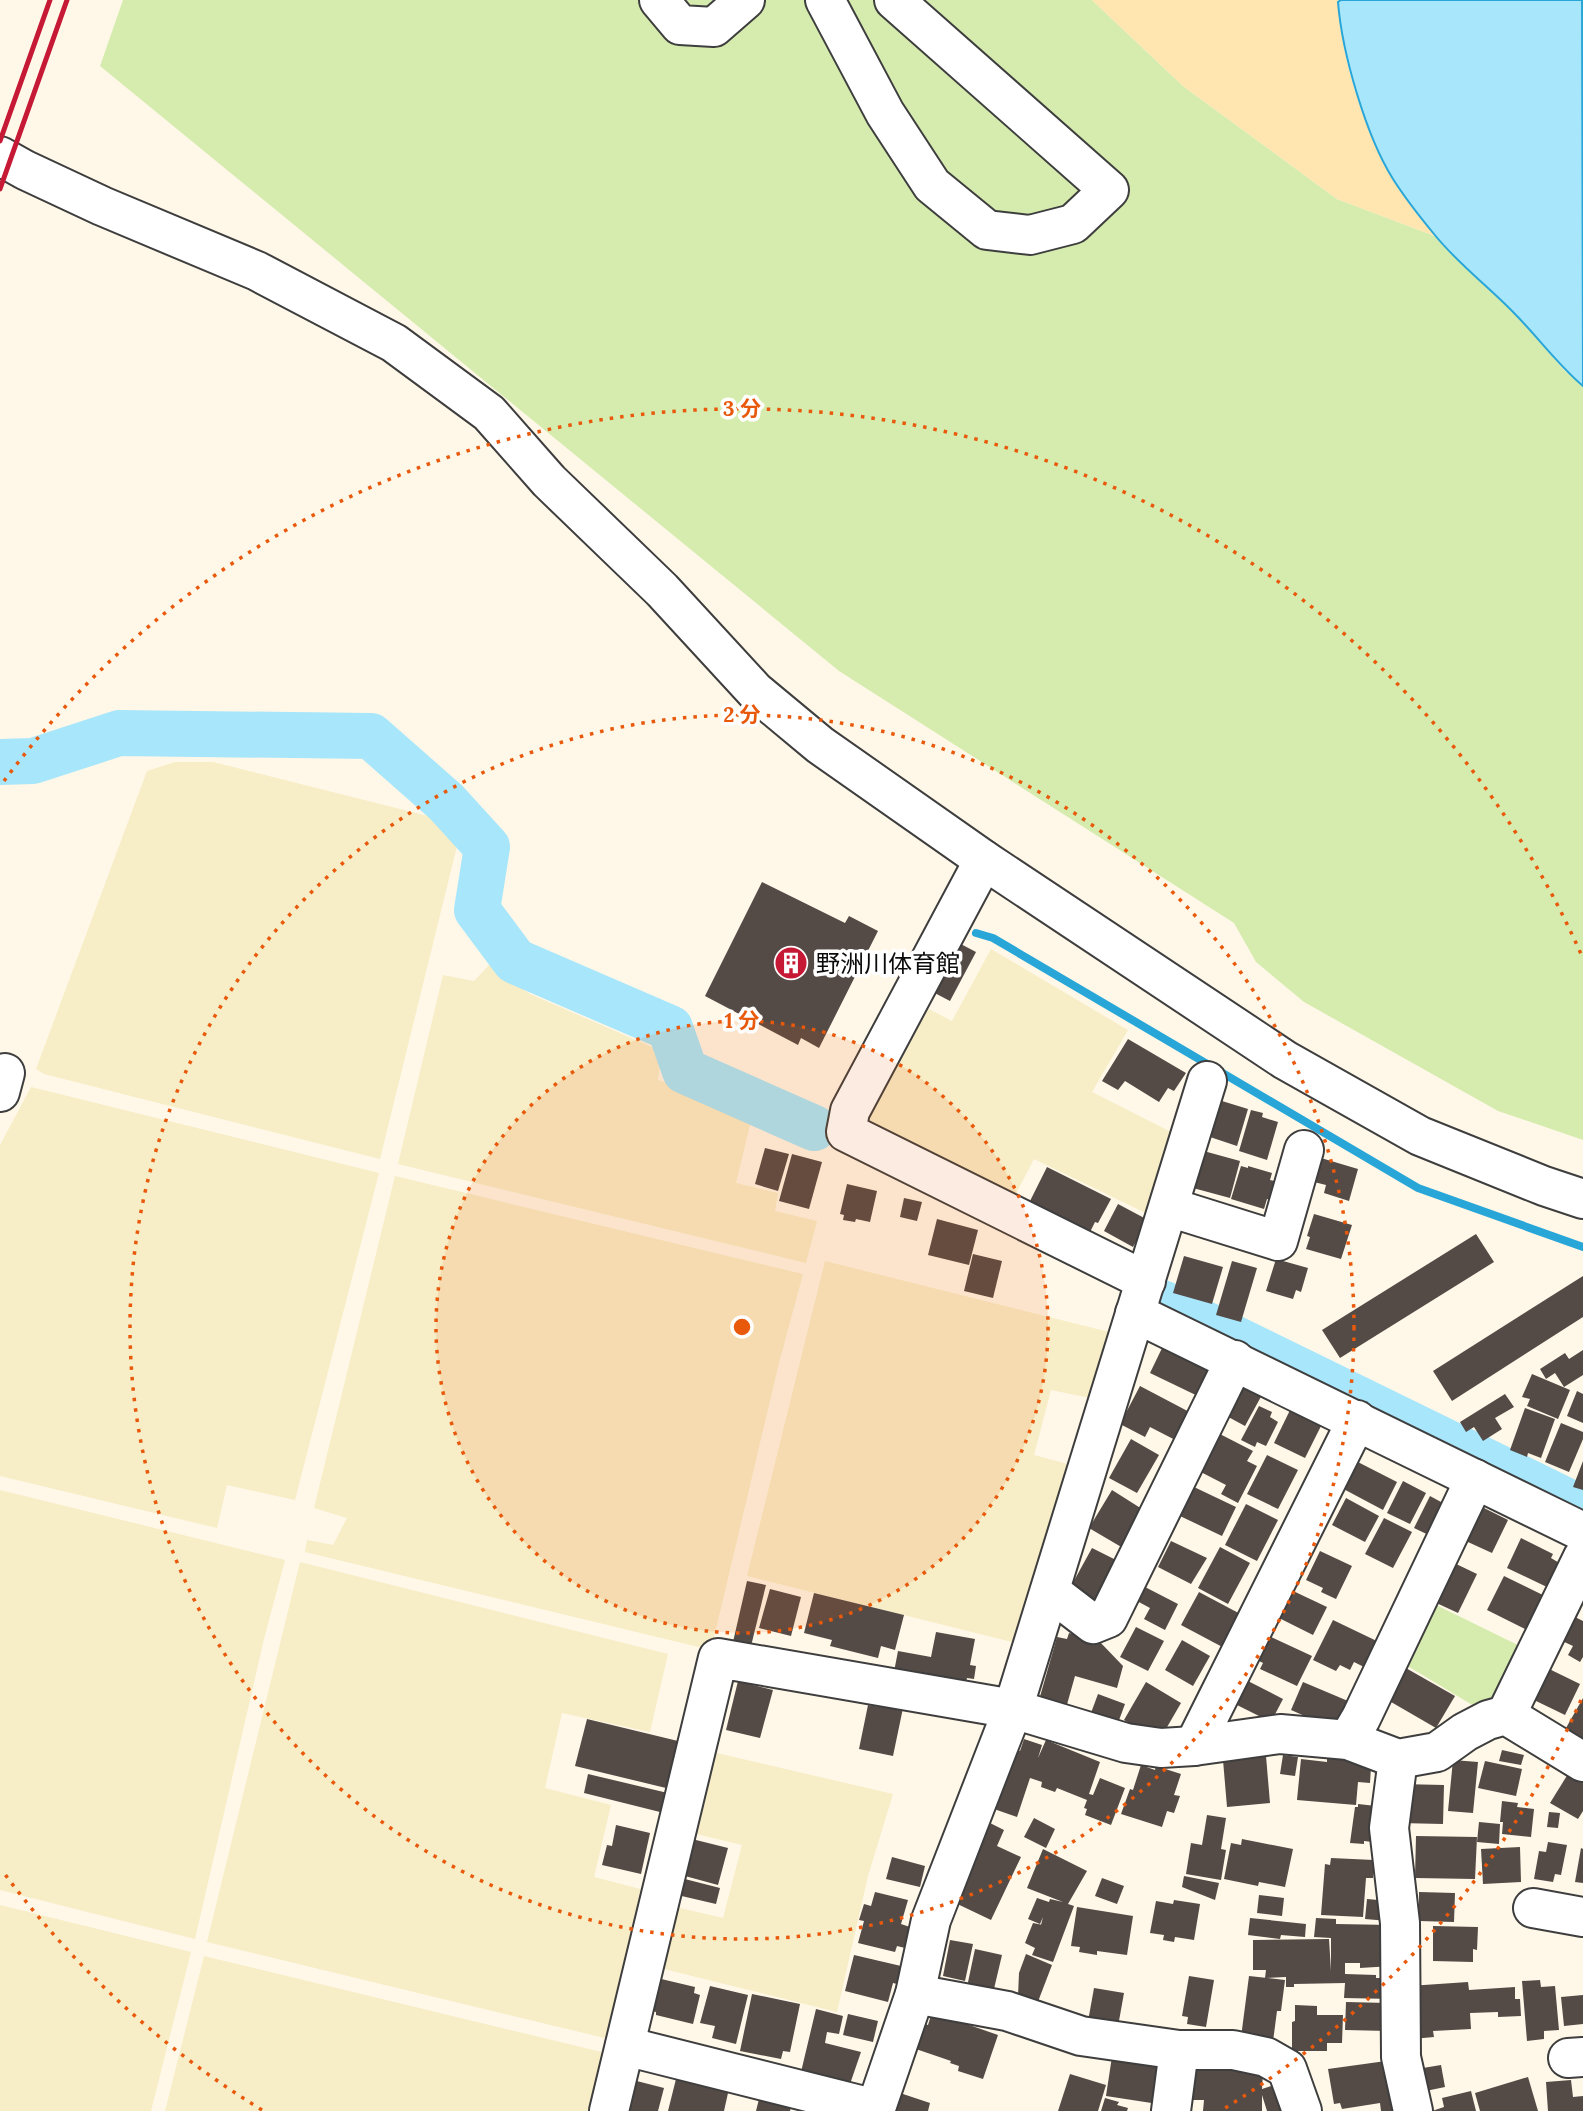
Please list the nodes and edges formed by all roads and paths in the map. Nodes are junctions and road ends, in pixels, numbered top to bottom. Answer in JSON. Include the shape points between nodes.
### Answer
{"nodes":[{"id":1,"x":659,"y":0,"type":"edge"},
{"id":2,"x":746,"y":0,"type":"edge"},
{"id":3,"x":825,"y":0,"type":"edge"},
{"id":4,"x":894,"y":0,"type":"edge"},
{"id":5,"x":0,"y":156,"type":"edge"},
{"id":6,"x":984,"y":860,"type":"junction"},
{"id":7,"x":1207,"y":1081,"type":"dead end"},
{"id":8,"x":1304,"y":1150,"type":"dead end"},
{"id":9,"x":1583,"y":1199,"type":"edge"},
{"id":10,"x":1169,"y":1207,"type":"junction"},
{"id":11,"x":1140,"y":1297,"type":"junction"},
{"id":12,"x":1235,"y":1360,"type":"junction"},
{"id":13,"x":1357,"y":1420,"type":"junction"},
{"id":14,"x":1475,"y":1479,"type":"junction"},
{"id":15,"x":1583,"y":1532,"type":"edge"},
{"id":16,"x":1583,"y":1558,"type":"edge"},
{"id":17,"x":1050,"y":1591,"type":"junction"},
{"id":18,"x":1013,"y":1709,"type":"junction"},
{"id":19,"x":1506,"y":1715,"type":"junction"},
{"id":20,"x":1348,"y":1740,"type":"junction"},
{"id":21,"x":1195,"y":1746,"type":"junction"},
{"id":22,"x":1398,"y":1759,"type":"junction"},
{"id":23,"x":1583,"y":1762,"type":"edge"},
{"id":24,"x":1533,"y":1909,"type":"dead end"},
{"id":25,"x":1583,"y":1917,"type":"edge"},
{"id":26,"x":915,"y":1994,"type":"junction"},
{"id":27,"x":625,"y":2046,"type":"junction"},
{"id":28,"x":1180,"y":2050,"type":"junction"},
{"id":29,"x":875,"y":2110,"type":"edge"},
{"id":30,"x":609,"y":2111,"type":"edge"},
{"id":31,"x":1171,"y":2111,"type":"edge"},
{"id":32,"x":1302,"y":2111,"type":"edge"},
{"id":33,"x":1413,"y":2111,"type":"edge"}],
"edges":[{"from":1,"to":2,"type":"street","via":[[680,25],[714,27]]},
{"from":3,"to":4,"type":"street","via":[[885,113],[932,186],[987,230],[1030,235],[1073,224],[1109,190]]},
{"from":5,"to":6,"type":"street","via":[[102,206],[257,271],[394,343],[489,413],[549,481],[662,590],[764,699],[820,745]]},
{"from":6,"to":9,"type":"street","via":[[1285,1060],[1420,1136]]},
{"from":6,"to":11,"type":"street","via":[[850,1111],[846,1132]]},
{"from":7,"to":10,"type":"street"},
{"from":8,"to":10,"type":"street","via":[[1278,1241]]},
{"from":10,"to":11,"type":"street"},
{"from":11,"to":12,"type":"street"},
{"from":11,"to":17,"type":"street"},
{"from":12,"to":13,"type":"street"},
{"from":12,"to":17,"type":"street","via":[[1108,1618],[1093,1624]]},
{"from":13,"to":14,"type":"street"},
{"from":13,"to":21,"type":"street"},
{"from":14,"to":15,"type":"street"},
{"from":14,"to":20,"type":"street"},
{"from":16,"to":19,"type":"street"},
{"from":17,"to":18,"type":"street"},
{"from":18,"to":21,"type":"street","via":[[1126,1743]]},
{"from":18,"to":26,"type":"street","via":[[931,1920]]},
{"from":18,"to":27,"type":"street","via":[[719,1658]]},
{"from":19,"to":22,"type":"street","via":[[1465,1732],[1437,1752]]},
{"from":19,"to":23,"type":"street"},
{"from":20,"to":21,"type":"street","via":[[1280,1734]]},
{"from":20,"to":22,"type":"street"},
{"from":22,"to":33,"type":"street","via":[[1389,1828],[1400,1923],[1401,2057]]},
{"from":24,"to":25,"type":"street"},
{"from":26,"to":28,"type":"street","via":[[1007,2011],[1081,2036]]},
{"from":26,"to":29,"type":"street"},
{"from":27,"to":29,"type":"street"},
{"from":27,"to":30,"type":"street"},
{"from":28,"to":31,"type":"street"},
{"from":28,"to":32,"type":"street","via":[[1233,2050],[1266,2057],[1287,2069]]}]}
